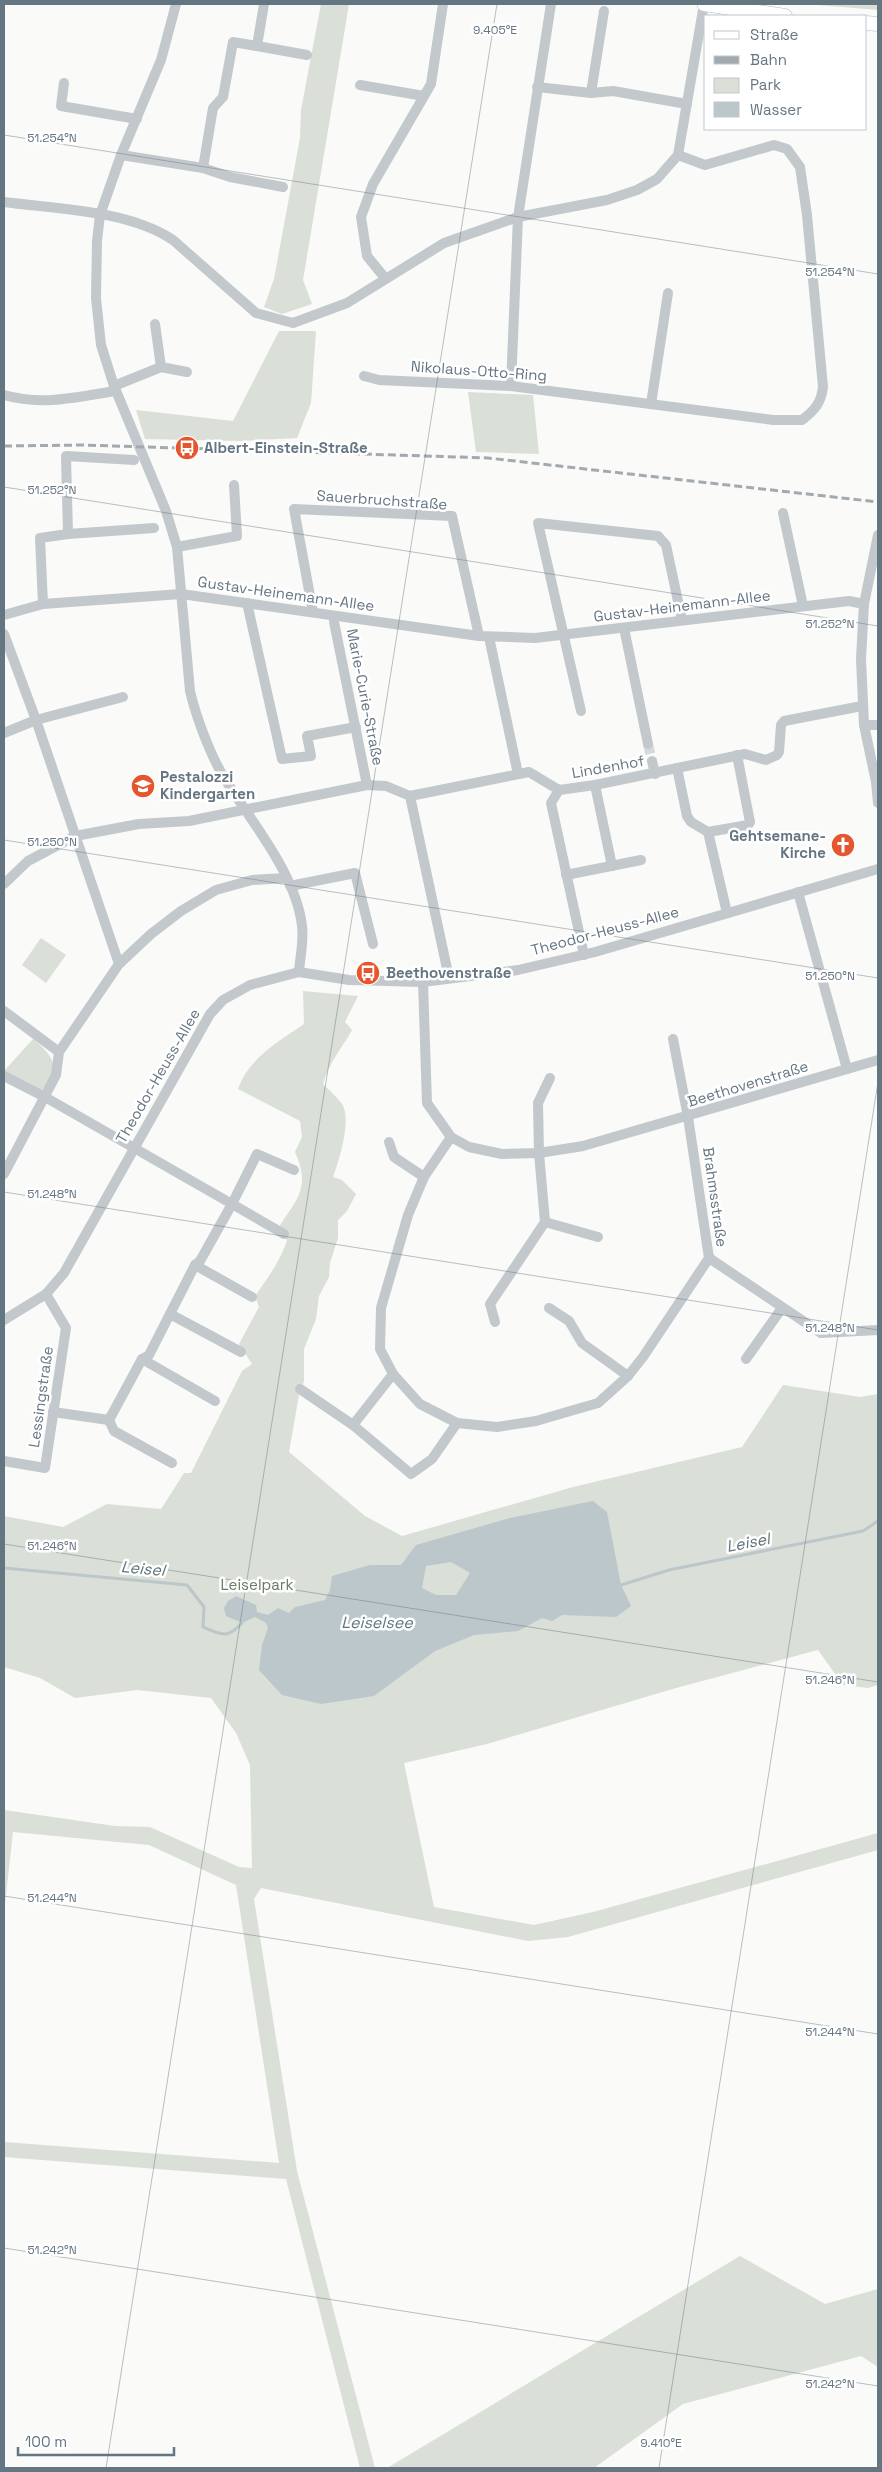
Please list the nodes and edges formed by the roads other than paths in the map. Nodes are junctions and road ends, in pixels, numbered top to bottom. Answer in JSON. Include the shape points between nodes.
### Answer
{"nodes":[{"id":1,"x":176,"y":4,"type":"edge"},
{"id":2,"x":264,"y":4,"type":"edge"},
{"id":3,"x":442,"y":4,"type":"edge"},
{"id":4,"x":551,"y":4,"type":"edge"},
{"id":5,"x":704,"y":4,"type":"edge"},
{"id":6,"x":604,"y":11,"type":"dead end"},
{"id":7,"x":778,"y":15,"type":"edge"},
{"id":8,"x":257,"y":46,"type":"junction"},
{"id":9,"x":307,"y":55,"type":"dead end"},
{"id":10,"x":64,"y":83,"type":"dead end"},
{"id":11,"x":360,"y":85,"type":"dead end"},
{"id":12,"x":537,"y":87,"type":"junction"},
{"id":13,"x":591,"y":93,"type":"junction"},
{"id":14,"x":424,"y":96,"type":"junction"},
{"id":15,"x":687,"y":104,"type":"junction"},
{"id":16,"x":137,"y":119,"type":"junction"},
{"id":17,"x":121,"y":155,"type":"junction"},
{"id":18,"x":678,"y":155,"type":"junction"},
{"id":19,"x":203,"y":168,"type":"junction"},
{"id":20,"x":283,"y":187,"type":"dead end"},
{"id":21,"x":4,"y":202,"type":"edge"},
{"id":22,"x":100,"y":215,"type":"junction"},
{"id":23,"x":518,"y":218,"type":"junction"},
{"id":24,"x":384,"y":278,"type":"junction"},
{"id":25,"x":668,"y":293,"type":"dead end"},
{"id":26,"x":155,"y":324,"type":"dead end"},
{"id":27,"x":161,"y":367,"type":"junction"},
{"id":28,"x":187,"y":372,"type":"dead end"},
{"id":29,"x":364,"y":376,"type":"dead end"},
{"id":30,"x":511,"y":386,"type":"junction"},
{"id":31,"x":115,"y":388,"type":"junction"},
{"id":32,"x":4,"y":395,"type":"edge"},
{"id":33,"x":651,"y":404,"type":"junction"},
{"id":34,"x":134,"y":460,"type":"dead end"},
{"id":35,"x":234,"y":485,"type":"dead end"},
{"id":36,"x":783,"y":513,"type":"dead end"},
{"id":37,"x":154,"y":528,"type":"dead end"},
{"id":38,"x":68,"y":534,"type":"junction"},
{"id":39,"x":878,"y":535,"type":"edge"},
{"id":40,"x":177,"y":547,"type":"junction"},
{"id":41,"x":181,"y":594,"type":"junction"},
{"id":42,"x":247,"y":603,"type":"junction"},
{"id":43,"x":43,"y":604,"type":"junction"},
{"id":44,"x":864,"y":604,"type":"junction"},
{"id":45,"x":803,"y":606,"type":"junction"},
{"id":46,"x":313,"y":612,"type":"junction"},
{"id":47,"x":4,"y":614,"type":"edge"},
{"id":48,"x":335,"y":616,"type":"junction"},
{"id":49,"x":682,"y":620,"type":"junction"},
{"id":50,"x":624,"y":628,"type":"junction"},
{"id":51,"x":4,"y":634,"type":"edge"},
{"id":52,"x":564,"y":636,"type":"junction"},
{"id":53,"x":484,"y":637,"type":"junction"},
{"id":54,"x":123,"y":697,"type":"dead end"},
{"id":55,"x":862,"y":706,"type":"junction"},
{"id":56,"x":581,"y":711,"type":"dead end"},
{"id":57,"x":36,"y":720,"type":"junction"},
{"id":58,"x":864,"y":725,"type":"junction"},
{"id":59,"x":878,"y":726,"type":"edge"},
{"id":60,"x":356,"y":727,"type":"junction"},
{"id":61,"x":4,"y":733,"type":"edge"},
{"id":62,"x":648,"y":744,"type":"tunnel mouth"},
{"id":63,"x":737,"y":755,"type":"junction"},
{"id":64,"x":652,"y":761,"type":"tunnel mouth"},
{"id":65,"x":677,"y":768,"type":"junction"},
{"id":66,"x":518,"y":774,"type":"junction"},
{"id":67,"x":655,"y":774,"type":"junction"},
{"id":68,"x":877,"y":784,"type":"edge"},
{"id":69,"x":367,"y":785,"type":"junction"},
{"id":70,"x":595,"y":785,"type":"junction"},
{"id":71,"x":559,"y":790,"type":"junction"},
{"id":72,"x":410,"y":796,"type":"junction"},
{"id":73,"x":878,"y":803,"type":"edge"},
{"id":74,"x":246,"y":809,"type":"junction"},
{"id":75,"x":708,"y":832,"type":"junction"},
{"id":76,"x":75,"y":836,"type":"junction"},
{"id":77,"x":641,"y":860,"type":"dead end"},
{"id":78,"x":612,"y":866,"type":"junction"},
{"id":79,"x":878,"y":869,"type":"edge"},
{"id":80,"x":566,"y":875,"type":"junction"},
{"id":81,"x":288,"y":882,"type":"junction"},
{"id":82,"x":4,"y":884,"type":"edge"},
{"id":83,"x":798,"y":892,"type":"junction"},
{"id":84,"x":727,"y":913,"type":"junction"},
{"id":85,"x":373,"y":944,"type":"dead end"},
{"id":86,"x":584,"y":955,"type":"junction"},
{"id":87,"x":119,"y":964,"type":"junction"},
{"id":88,"x":299,"y":972,"type":"junction"},
{"id":89,"x":449,"y":978,"type":"junction"},
{"id":90,"x":423,"y":982,"type":"junction"},
{"id":91,"x":4,"y":1011,"type":"edge"},
{"id":92,"x":673,"y":1039,"type":"dead end"},
{"id":93,"x":59,"y":1052,"type":"junction"},
{"id":94,"x":878,"y":1060,"type":"edge"},
{"id":95,"x":847,"y":1069,"type":"junction"},
{"id":96,"x":4,"y":1076,"type":"edge"},
{"id":97,"x":550,"y":1078,"type":"dead end"},
{"id":98,"x":46,"y":1097,"type":"junction"},
{"id":99,"x":688,"y":1117,"type":"junction"},
{"id":100,"x":450,"y":1137,"type":"junction"},
{"id":101,"x":389,"y":1142,"type":"dead end"},
{"id":102,"x":134,"y":1148,"type":"junction"},
{"id":103,"x":539,"y":1153,"type":"junction"},
{"id":104,"x":294,"y":1170,"type":"dead end"},
{"id":105,"x":4,"y":1174,"type":"edge"},
{"id":106,"x":424,"y":1177,"type":"junction"},
{"id":107,"x":232,"y":1204,"type":"junction"},
{"id":108,"x":545,"y":1222,"type":"junction"},
{"id":109,"x":284,"y":1234,"type":"dead end"},
{"id":110,"x":598,"y":1237,"type":"dead end"},
{"id":111,"x":709,"y":1258,"type":"junction"},
{"id":112,"x":195,"y":1265,"type":"junction"},
{"id":113,"x":46,"y":1294,"type":"junction"},
{"id":114,"x":252,"y":1297,"type":"dead end"},
{"id":115,"x":549,"y":1308,"type":"dead end"},
{"id":116,"x":782,"y":1308,"type":"junction"},
{"id":117,"x":170,"y":1314,"type":"junction"},
{"id":118,"x":4,"y":1320,"type":"edge"},
{"id":119,"x":495,"y":1322,"type":"dead end"},
{"id":120,"x":878,"y":1330,"type":"edge"},
{"id":121,"x":241,"y":1352,"type":"dead end"},
{"id":122,"x":142,"y":1359,"type":"junction"},
{"id":123,"x":746,"y":1359,"type":"dead end"},
{"id":124,"x":393,"y":1374,"type":"junction"},
{"id":125,"x":628,"y":1376,"type":"junction"},
{"id":126,"x":300,"y":1389,"type":"dead end"},
{"id":127,"x":215,"y":1401,"type":"dead end"},
{"id":128,"x":53,"y":1412,"type":"junction"},
{"id":129,"x":109,"y":1420,"type":"junction"},
{"id":130,"x":457,"y":1423,"type":"junction"},
{"id":131,"x":353,"y":1425,"type":"junction"},
{"id":132,"x":4,"y":1461,"type":"edge"},
{"id":133,"x":172,"y":1462,"type":"dead end"}],
"edges":[{"from":1,"to":16,"type":"street","via":[[161,60]]},
{"from":2,"to":8,"type":"street"},
{"from":3,"to":14,"type":"street","via":[[430,84]]},
{"from":4,"to":12,"type":"street"},
{"from":5,"to":7,"type":"street"},
{"from":5,"to":15,"type":"street"},
{"from":6,"to":13,"type":"street"},
{"from":8,"to":9,"type":"street"},
{"from":8,"to":19,"type":"street","via":[[233,42],[223,97],[213,108]]},
{"from":10,"to":16,"type":"street","via":[[61,106]]},
{"from":11,"to":14,"type":"street"},
{"from":12,"to":13,"type":"street"},
{"from":12,"to":23,"type":"street"},
{"from":13,"to":15,"type":"street","via":[[613,91]]},
{"from":14,"to":24,"type":"street","via":[[373,184],[361,217],[367,256]]},
{"from":15,"to":18,"type":"street"},
{"from":16,"to":17,"type":"street"},
{"from":17,"to":19,"type":"street"},
{"from":17,"to":22,"type":"street"},
{"from":18,"to":23,"type":"street","via":[[656,179],[638,190],[607,200]]},
{"from":18,"to":33,"type":"street","name":"Nikolaus-Otto-Ring","via":[[705,165],[774,145],[787,149],[800,167],[824,387],[814,411],[802,420],[773,420]]},
{"from":19,"to":20,"type":"street","via":[[230,177]]},
{"from":21,"to":22,"type":"street"},
{"from":22,"to":24,"type":"street","via":[[158,230],[256,313],[293,324],[347,303]]},
{"from":22,"to":31,"type":"street","via":[[96,298],[101,345]]},
{"from":23,"to":24,"type":"street","via":[[444,243]]},
{"from":23,"to":30,"type":"street"},
{"from":25,"to":33,"type":"street"},
{"from":26,"to":27,"type":"street"},
{"from":27,"to":28,"type":"street"},
{"from":27,"to":31,"type":"street"},
{"from":29,"to":30,"type":"street","name":"Nikolaus-Otto-Ring","via":[[389,381]]},
{"from":30,"to":33,"type":"street","name":"Nikolaus-Otto-Ring"},
{"from":31,"to":32,"type":"street","via":[[55,401]]},
{"from":31,"to":40,"type":"street","via":[[166,511]]},
{"from":34,"to":38,"type":"street","via":[[66,456]]},
{"from":35,"to":40,"type":"street","via":[[237,536]]},
{"from":36,"to":45,"type":"street"},
{"from":37,"to":38,"type":"street"},
{"from":38,"to":43,"type":"street","via":[[40,538]]},
{"from":39,"to":44,"type":"street"},
{"from":40,"to":41,"type":"street"},
{"from":41,"to":42,"type":"street","name":"Gustav-Heinemann-Allee"},
{"from":41,"to":43,"type":"street","name":"Gustav-Heinemann-Allee"},
{"from":41,"to":74,"type":"street","via":[[194,710],[224,778]]},
{"from":42,"to":46,"type":"street","name":"Gustav-Heinemann-Allee"},
{"from":42,"to":60,"type":"street","via":[[282,759],[311,756],[307,736]]},
{"from":43,"to":47,"type":"street","name":"Gustav-Heinemann-Allee"},
{"from":44,"to":45,"type":"street","name":"Gustav-Heinemann-Allee","via":[[849,601]]},
{"from":44,"to":55,"type":"street"},
{"from":45,"to":49,"type":"street","name":"Gustav-Heinemann-Allee"},
{"from":46,"to":48,"type":"street","name":"Gustav-Heinemann-Allee"},
{"from":46,"to":53,"type":"street","name":"Sauerbruchstraße","via":[[294,509],[452,516]]},
{"from":48,"to":53,"type":"street","name":"Gustav-Heinemann-Allee"},
{"from":48,"to":60,"type":"street","name":"Marie-Curie-Straße"},
{"from":49,"to":50,"type":"street","name":"Gustav-Heinemann-Allee"},
{"from":49,"to":52,"type":"street","via":[[666,545],[658,536],[538,523]]},
{"from":50,"to":52,"type":"street","name":"Gustav-Heinemann-Allee"},
{"from":50,"to":62,"type":"street"},
{"from":51,"to":57,"type":"street"},
{"from":52,"to":53,"type":"street","name":"Gustav-Heinemann-Allee"},
{"from":52,"to":56,"type":"street"},
{"from":53,"to":66,"type":"street"},
{"from":54,"to":57,"type":"street"},
{"from":55,"to":58,"type":"street"},
{"from":55,"to":63,"type":"street","name":"Lindenhof","via":[[782,722],[779,752],[770,759]]},
{"from":57,"to":61,"type":"street"},
{"from":57,"to":76,"type":"street"},
{"from":58,"to":59,"type":"street"},
{"from":58,"to":68,"type":"street"},
{"from":60,"to":69,"type":"street","name":"Marie-Curie-Straße"},
{"from":63,"to":65,"type":"street","name":"Lindenhof"},
{"from":63,"to":75,"type":"street","via":[[750,822]]},
{"from":64,"to":67,"type":"street"},
{"from":65,"to":67,"type":"street","name":"Lindenhof"},
{"from":65,"to":75,"type":"street","via":[[687,816]]},
{"from":66,"to":71,"type":"street","name":"Lindenhof","via":[[529,772]]},
{"from":66,"to":72,"type":"street","name":"Lindenhof"},
{"from":67,"to":70,"type":"street","name":"Lindenhof"},
{"from":68,"to":73,"type":"street"},
{"from":69,"to":72,"type":"street","via":[[386,786]]},
{"from":69,"to":74,"type":"street"},
{"from":70,"to":71,"type":"street","name":"Lindenhof"},
{"from":70,"to":78,"type":"street"},
{"from":71,"to":80,"type":"street","via":[[551,804]]},
{"from":72,"to":89,"type":"street"},
{"from":74,"to":76,"type":"street","via":[[189,821],[139,824]]},
{"from":74,"to":81,"type":"street"},
{"from":75,"to":84,"type":"street"},
{"from":76,"to":82,"type":"street","via":[[28,862]]},
{"from":76,"to":87,"type":"street"},
{"from":77,"to":78,"type":"street"},
{"from":78,"to":80,"type":"street"},
{"from":79,"to":83,"type":"street","name":"Theodor-Heuss-Allee"},
{"from":80,"to":86,"type":"street"},
{"from":81,"to":85,"type":"street","via":[[355,873]]},
{"from":81,"to":87,"type":"street","via":[[252,880],[216,890],[181,911]]},
{"from":81,"to":88,"type":"street","via":[[302,926]]},
{"from":83,"to":84,"type":"street","name":"Theodor-Heuss-Allee"},
{"from":83,"to":95,"type":"street"},
{"from":84,"to":86,"type":"street","name":"Theodor-Heuss-Allee"},
{"from":86,"to":89,"type":"street","name":"Theodor-Heuss-Allee","via":[[518,970]]},
{"from":87,"to":93,"type":"street"},
{"from":88,"to":90,"type":"street","name":"Theodor-Heuss-Allee","via":[[349,980]]},
{"from":88,"to":102,"type":"street","name":"Theodor-Heuss-Allee","via":[[250,985],[223,1000],[210,1014]]},
{"from":89,"to":90,"type":"street","name":"Theodor-Heuss-Allee"},
{"from":90,"to":100,"type":"street","via":[[427,1102]]},
{"from":91,"to":93,"type":"street"},
{"from":92,"to":99,"type":"street","name":"Brahmsstraße"},
{"from":93,"to":98,"type":"street","via":[[56,1075]]},
{"from":94,"to":95,"type":"street","name":"Beethovenstraße"},
{"from":95,"to":99,"type":"street","name":"Beethovenstraße"},
{"from":96,"to":98,"type":"street"},
{"from":97,"to":103,"type":"street","via":[[538,1103]]},
{"from":98,"to":102,"type":"street"},
{"from":98,"to":105,"type":"street"},
{"from":99,"to":103,"type":"street","name":"Beethovenstraße","via":[[583,1146]]},
{"from":99,"to":111,"type":"street","name":"Brahmsstraße"},
{"from":100,"to":103,"type":"street","name":"Beethovenstraße","via":[[469,1147],[502,1154]]},
{"from":100,"to":106,"type":"street","name":"Brahmsstraße"},
{"from":101,"to":106,"type":"street","via":[[394,1157]]},
{"from":102,"to":107,"type":"street"},
{"from":102,"to":113,"type":"street","name":"Theodor-Heuss-Allee","via":[[64,1273]]},
{"from":103,"to":108,"type":"street"},
{"from":104,"to":107,"type":"street","via":[[257,1154]]},
{"from":106,"to":124,"type":"street","name":"Brahmsstraße","via":[[408,1215],[381,1308],[380,1349]]},
{"from":107,"to":109,"type":"street"},
{"from":107,"to":112,"type":"street"},
{"from":108,"to":110,"type":"street"},
{"from":108,"to":119,"type":"street","via":[[490,1304]]},
{"from":111,"to":116,"type":"street"},
{"from":111,"to":125,"type":"street","name":"Brahmsstraße"},
{"from":112,"to":114,"type":"street"},
{"from":112,"to":117,"type":"street"},
{"from":113,"to":118,"type":"street","name":"Theodor-Heuss-Allee"},
{"from":113,"to":128,"type":"street","name":"Lessingstraße","via":[[66,1328]]},
{"from":115,"to":125,"type":"street","via":[[569,1321],[582,1343]]},
{"from":116,"to":120,"type":"street","via":[[821,1333]]},
{"from":116,"to":123,"type":"street"},
{"from":117,"to":121,"type":"street"},
{"from":117,"to":122,"type":"street","via":[[149,1355]]},
{"from":122,"to":127,"type":"street"},
{"from":122,"to":129,"type":"street"},
{"from":124,"to":130,"type":"street","name":"Brahmsstraße","via":[[420,1404]]},
{"from":124,"to":131,"type":"street"},
{"from":125,"to":130,"type":"street","name":"Brahmsstraße","via":[[598,1403],[536,1421],[497,1427]]},
{"from":126,"to":131,"type":"street"},
{"from":128,"to":129,"type":"street"},
{"from":128,"to":132,"type":"street","name":"Lessingstraße","via":[[45,1468]]},
{"from":129,"to":133,"type":"street","via":[[114,1430]]},
{"from":130,"to":131,"type":"street","via":[[432,1459],[411,1474]]}]}
